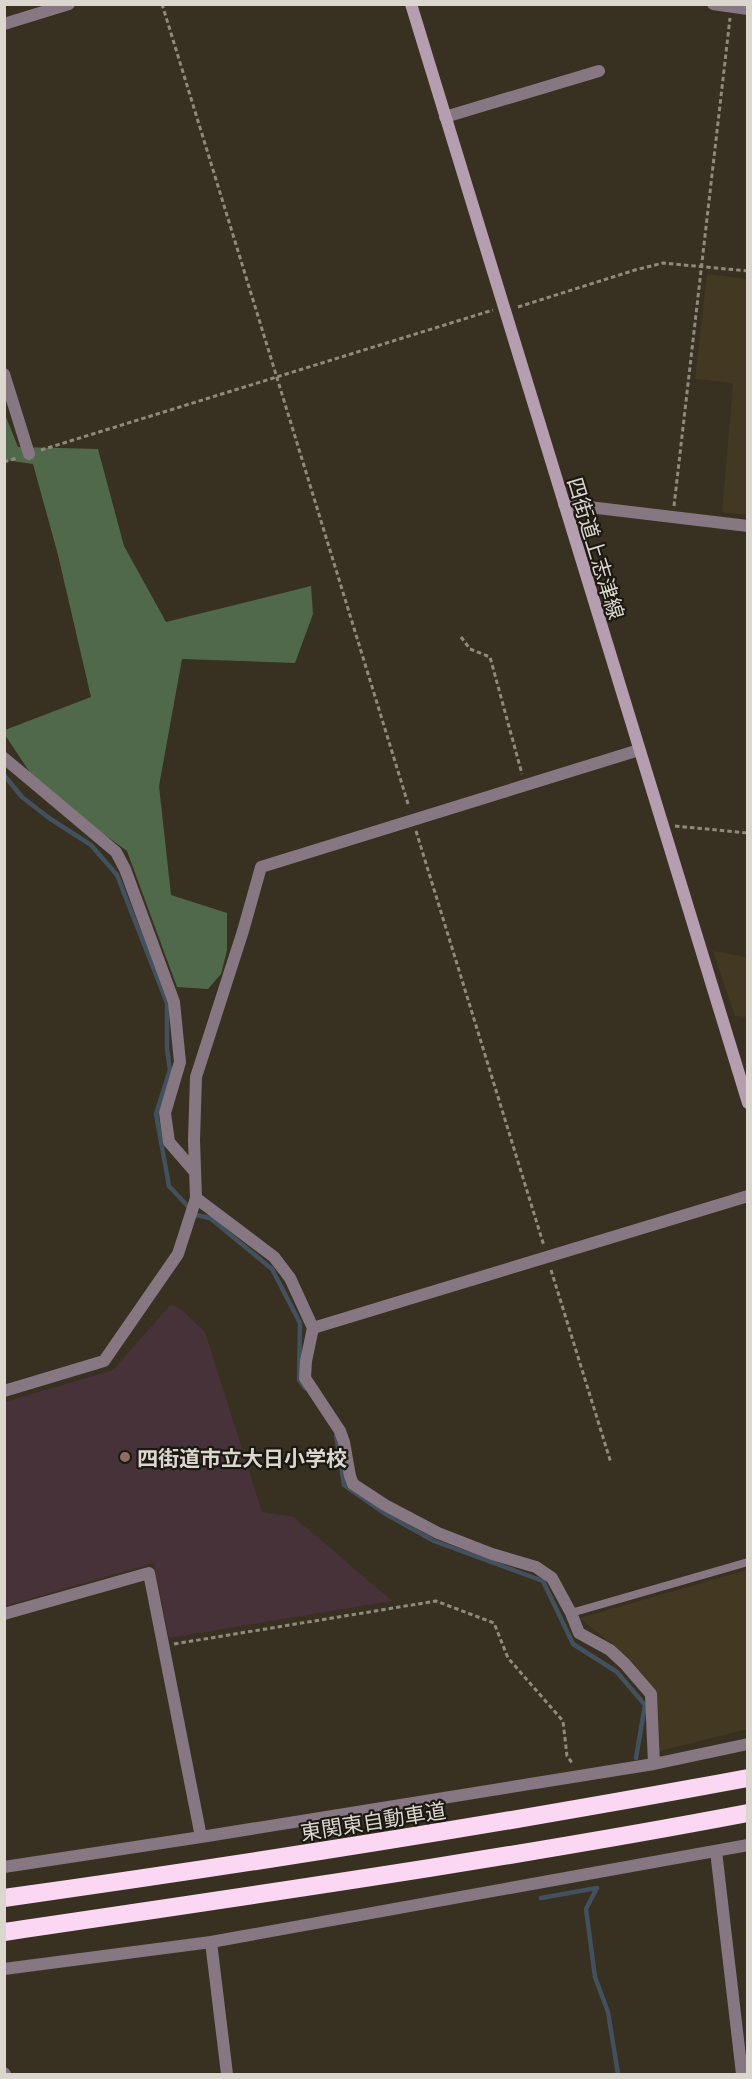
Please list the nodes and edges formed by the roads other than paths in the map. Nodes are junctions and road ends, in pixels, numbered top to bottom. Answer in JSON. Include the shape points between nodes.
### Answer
{"nodes":[{"id":1,"x":69,"y":4,"type":"edge"},
{"id":2,"x":411,"y":4,"type":"edge"},
{"id":3,"x":713,"y":4,"type":"edge"},
{"id":4,"x":731,"y":6,"type":"edge"},
{"id":5,"x":747,"y":9,"type":"edge"},
{"id":6,"x":4,"y":24,"type":"edge"},
{"id":7,"x":599,"y":71,"type":"dead end"},
{"id":8,"x":445,"y":117,"type":"junction"},
{"id":9,"x":4,"y":374,"type":"edge"},
{"id":10,"x":29,"y":454,"type":"road end"},
{"id":11,"x":564,"y":504,"type":"junction"},
{"id":12,"x":747,"y":526,"type":"edge"},
{"id":13,"x":639,"y":750,"type":"junction"},
{"id":14,"x":4,"y":758,"type":"edge"},
{"id":15,"x":745,"y":1087,"type":"edge"},
{"id":16,"x":747,"y":1103,"type":"edge"},
{"id":17,"x":195,"y":1172,"type":"junction"},
{"id":18,"x":747,"y":1196,"type":"edge"},
{"id":19,"x":196,"y":1201,"type":"junction"},
{"id":20,"x":313,"y":1328,"type":"junction"},
{"id":21,"x":4,"y":1391,"type":"edge"},
{"id":22,"x":747,"y":1562,"type":"edge"},
{"id":23,"x":571,"y":1613,"type":"junction"},
{"id":24,"x":4,"y":1614,"type":"edge"},
{"id":25,"x":747,"y":1744,"type":"edge"},
{"id":26,"x":654,"y":1764,"type":"junction"},
{"id":27,"x":747,"y":1778,"type":"edge"},
{"id":28,"x":747,"y":1813,"type":"edge"},
{"id":29,"x":201,"y":1837,"type":"junction"},
{"id":30,"x":747,"y":1845,"type":"edge"},
{"id":31,"x":716,"y":1851,"type":"junction"},
{"id":32,"x":4,"y":1867,"type":"edge"},
{"id":33,"x":4,"y":1898,"type":"edge"},
{"id":34,"x":4,"y":1932,"type":"edge"},
{"id":35,"x":211,"y":1942,"type":"junction"},
{"id":36,"x":4,"y":1969,"type":"edge"},
{"id":37,"x":227,"y":2074,"type":"edge"},
{"id":38,"x":742,"y":2074,"type":"edge"}],
"edges":[{"from":1,"to":6,"type":"street"},
{"from":2,"to":8,"type":"main road","name":"四街道上志津線"},
{"from":3,"to":4,"type":"street"},
{"from":4,"to":5,"type":"street"},
{"from":7,"to":8,"type":"street"},
{"from":8,"to":11,"type":"main road","name":"四街道上志津線"},
{"from":9,"to":10,"type":"street"},
{"from":11,"to":12,"type":"street"},
{"from":11,"to":13,"type":"main road","name":"四街道上志津線"},
{"from":13,"to":15,"type":"main road","name":"四街道上志津線"},
{"from":13,"to":17,"type":"street","via":[[261,867],[196,1077]]},
{"from":14,"to":17,"type":"street","via":[[116,852],[125,869],[174,1002],[180,1062],[165,1113],[169,1142]]},
{"from":15,"to":16,"type":"main road","name":"四街道上志津線"},
{"from":17,"to":19,"type":"street"},
{"from":18,"to":20,"type":"street"},
{"from":19,"to":20,"type":"street","via":[[274,1257],[290,1278]]},
{"from":19,"to":21,"type":"street","via":[[178,1254],[104,1360]]},
{"from":20,"to":23,"type":"street","via":[[305,1378],[340,1431],[353,1484],[438,1533],[536,1567],[552,1578]]},
{"from":22,"to":23,"type":"lane"},
{"from":23,"to":26,"type":"street","via":[[579,1633],[610,1650],[651,1694]]},
{"from":24,"to":29,"type":"street","via":[[149,1573]]},
{"from":25,"to":26,"type":"street"},
{"from":26,"to":29,"type":"street"},
{"from":27,"to":33,"type":"highway","name":"東関東自動車道","via":[[251,1863]]},
{"from":28,"to":34,"type":"highway","via":[[651,1832]]},
{"from":29,"to":32,"type":"street"},
{"from":30,"to":31,"type":"street"},
{"from":31,"to":35,"type":"street"},
{"from":31,"to":38,"type":"street"},
{"from":35,"to":36,"type":"street"},
{"from":35,"to":37,"type":"street"}]}
